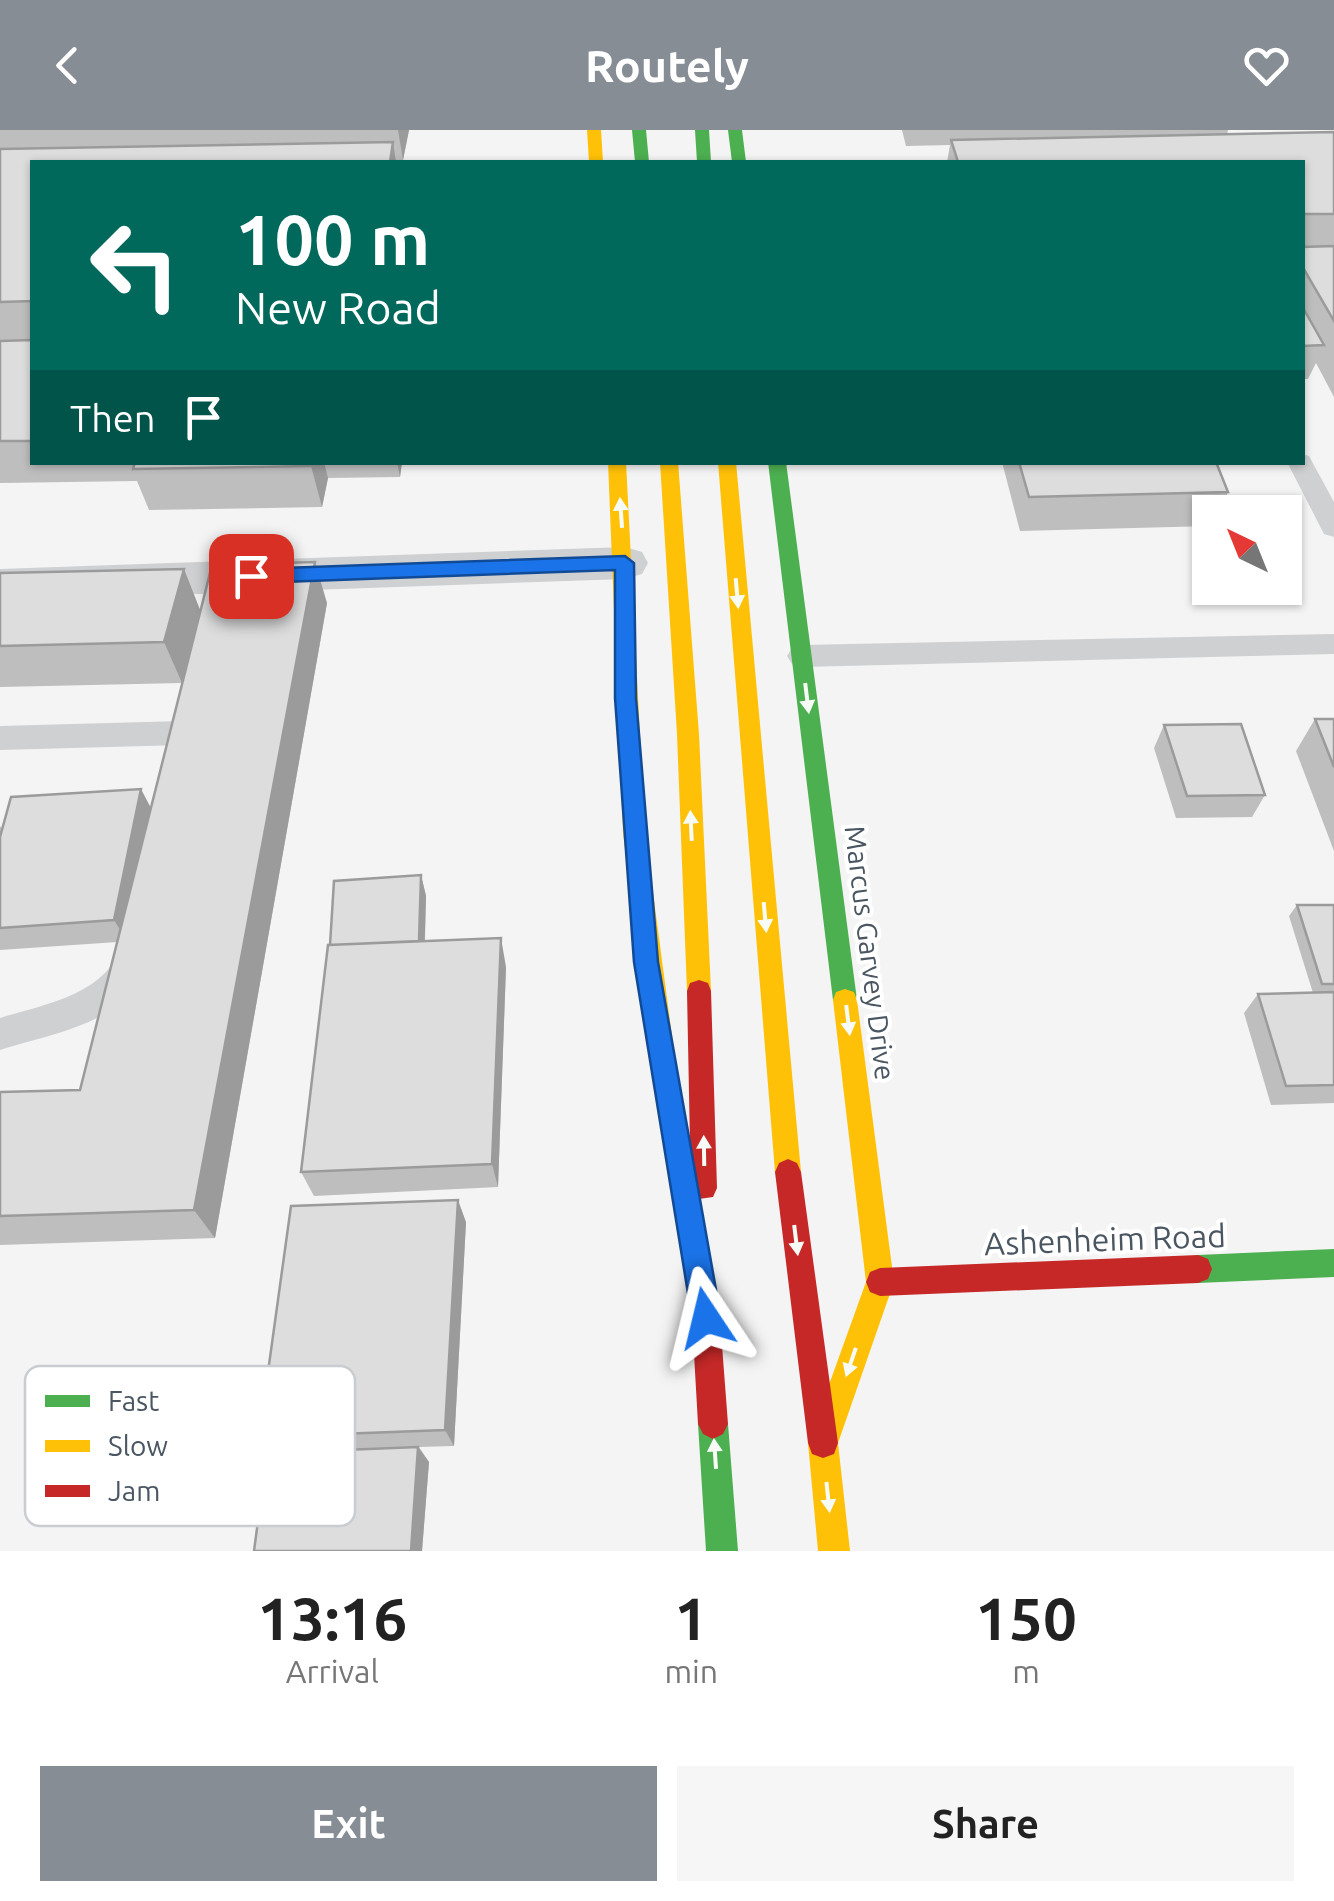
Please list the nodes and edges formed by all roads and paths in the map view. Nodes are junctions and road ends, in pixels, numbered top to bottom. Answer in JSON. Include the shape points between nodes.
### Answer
{"nodes":[{"id":1,"x":594,"y":130,"type":"edge"},
{"id":2,"x":639,"y":130,"type":"edge"},
{"id":3,"x":702,"y":130,"type":"edge"},
{"id":4,"x":735,"y":130,"type":"edge"},
{"id":5,"x":596,"y":160,"type":"edge"},
{"id":6,"x":642,"y":160,"type":"edge"},
{"id":7,"x":704,"y":160,"type":"edge"},
{"id":8,"x":740,"y":160,"type":"edge"},
{"id":9,"x":617,"y":465,"type":"edge"},
{"id":10,"x":669,"y":465,"type":"edge"},
{"id":11,"x":726,"y":465,"type":"edge"},
{"id":12,"x":777,"y":465,"type":"edge"},
{"id":13,"x":1302,"y":465,"type":"edge"},
{"id":14,"x":1334,"y":528,"type":"edge"},
{"id":15,"x":625,"y":563,"type":"junction"},
{"id":16,"x":0,"y":584,"type":"edge"},
{"id":17,"x":1334,"y":644,"type":"edge"},
{"id":18,"x":802,"y":656,"type":"junction"},
{"id":19,"x":190,"y":694,"type":"edge"},
{"id":20,"x":182,"y":733,"type":"junction"},
{"id":21,"x":0,"y":738,"type":"edge"},
{"id":22,"x":174,"y":771,"type":"edge"},
{"id":23,"x":138,"y":938,"type":"edge"},
{"id":24,"x":0,"y":1034,"type":"edge"},
{"id":25,"x":1334,"y":1264,"type":"edge"},
{"id":26,"x":880,"y":1282,"type":"junction"},
{"id":27,"x":706,"y":1318,"type":"junction"},
{"id":28,"x":822,"y":1444,"type":"junction"},
{"id":29,"x":722,"y":1551,"type":"edge"},
{"id":30,"x":834,"y":1551,"type":"edge"}],
"edges":[{"from":1,"to":5,"type":"main road"},
{"from":2,"to":6,"type":"main road"},
{"from":3,"to":7,"type":"main road"},
{"from":4,"to":8,"type":"main road"},
{"from":15,"to":9,"type":"main road","one_way":true},
{"from":27,"to":10,"type":"main road","one_way":true,"via":[[702,1050]]},
{"from":11,"to":28,"type":"main road","name":"Marcus Garvey Drive","one_way":true,"via":[[787,1168]]},
{"from":12,"to":18,"type":"main road","name":"Marcus Garvey Drive"},
{"from":13,"to":14,"type":"lane"},
{"from":15,"to":16,"type":"street","via":[[210,597]]},
{"from":15,"to":27,"type":"main road","via":[[626,698],[646,962]]},
{"from":17,"to":18,"type":"lane"},
{"from":18,"to":26,"type":"main road","name":"Marcus Garvey Drive","one_way":true},
{"from":19,"to":20,"type":"lane"},
{"from":20,"to":21,"type":"lane"},
{"from":20,"to":22,"type":"lane"},
{"from":23,"to":24,"type":"lane","via":[[130,970],[93,1004]]},
{"from":25,"to":26,"type":"main road","name":"Ashenheim Road"},
{"from":26,"to":28,"type":"main road","name":"Marcus Garvey Drive","one_way":true},
{"from":29,"to":27,"type":"main road","one_way":true},
{"from":28,"to":30,"type":"main road","name":"Marcus Garvey Drive","one_way":true}]}
